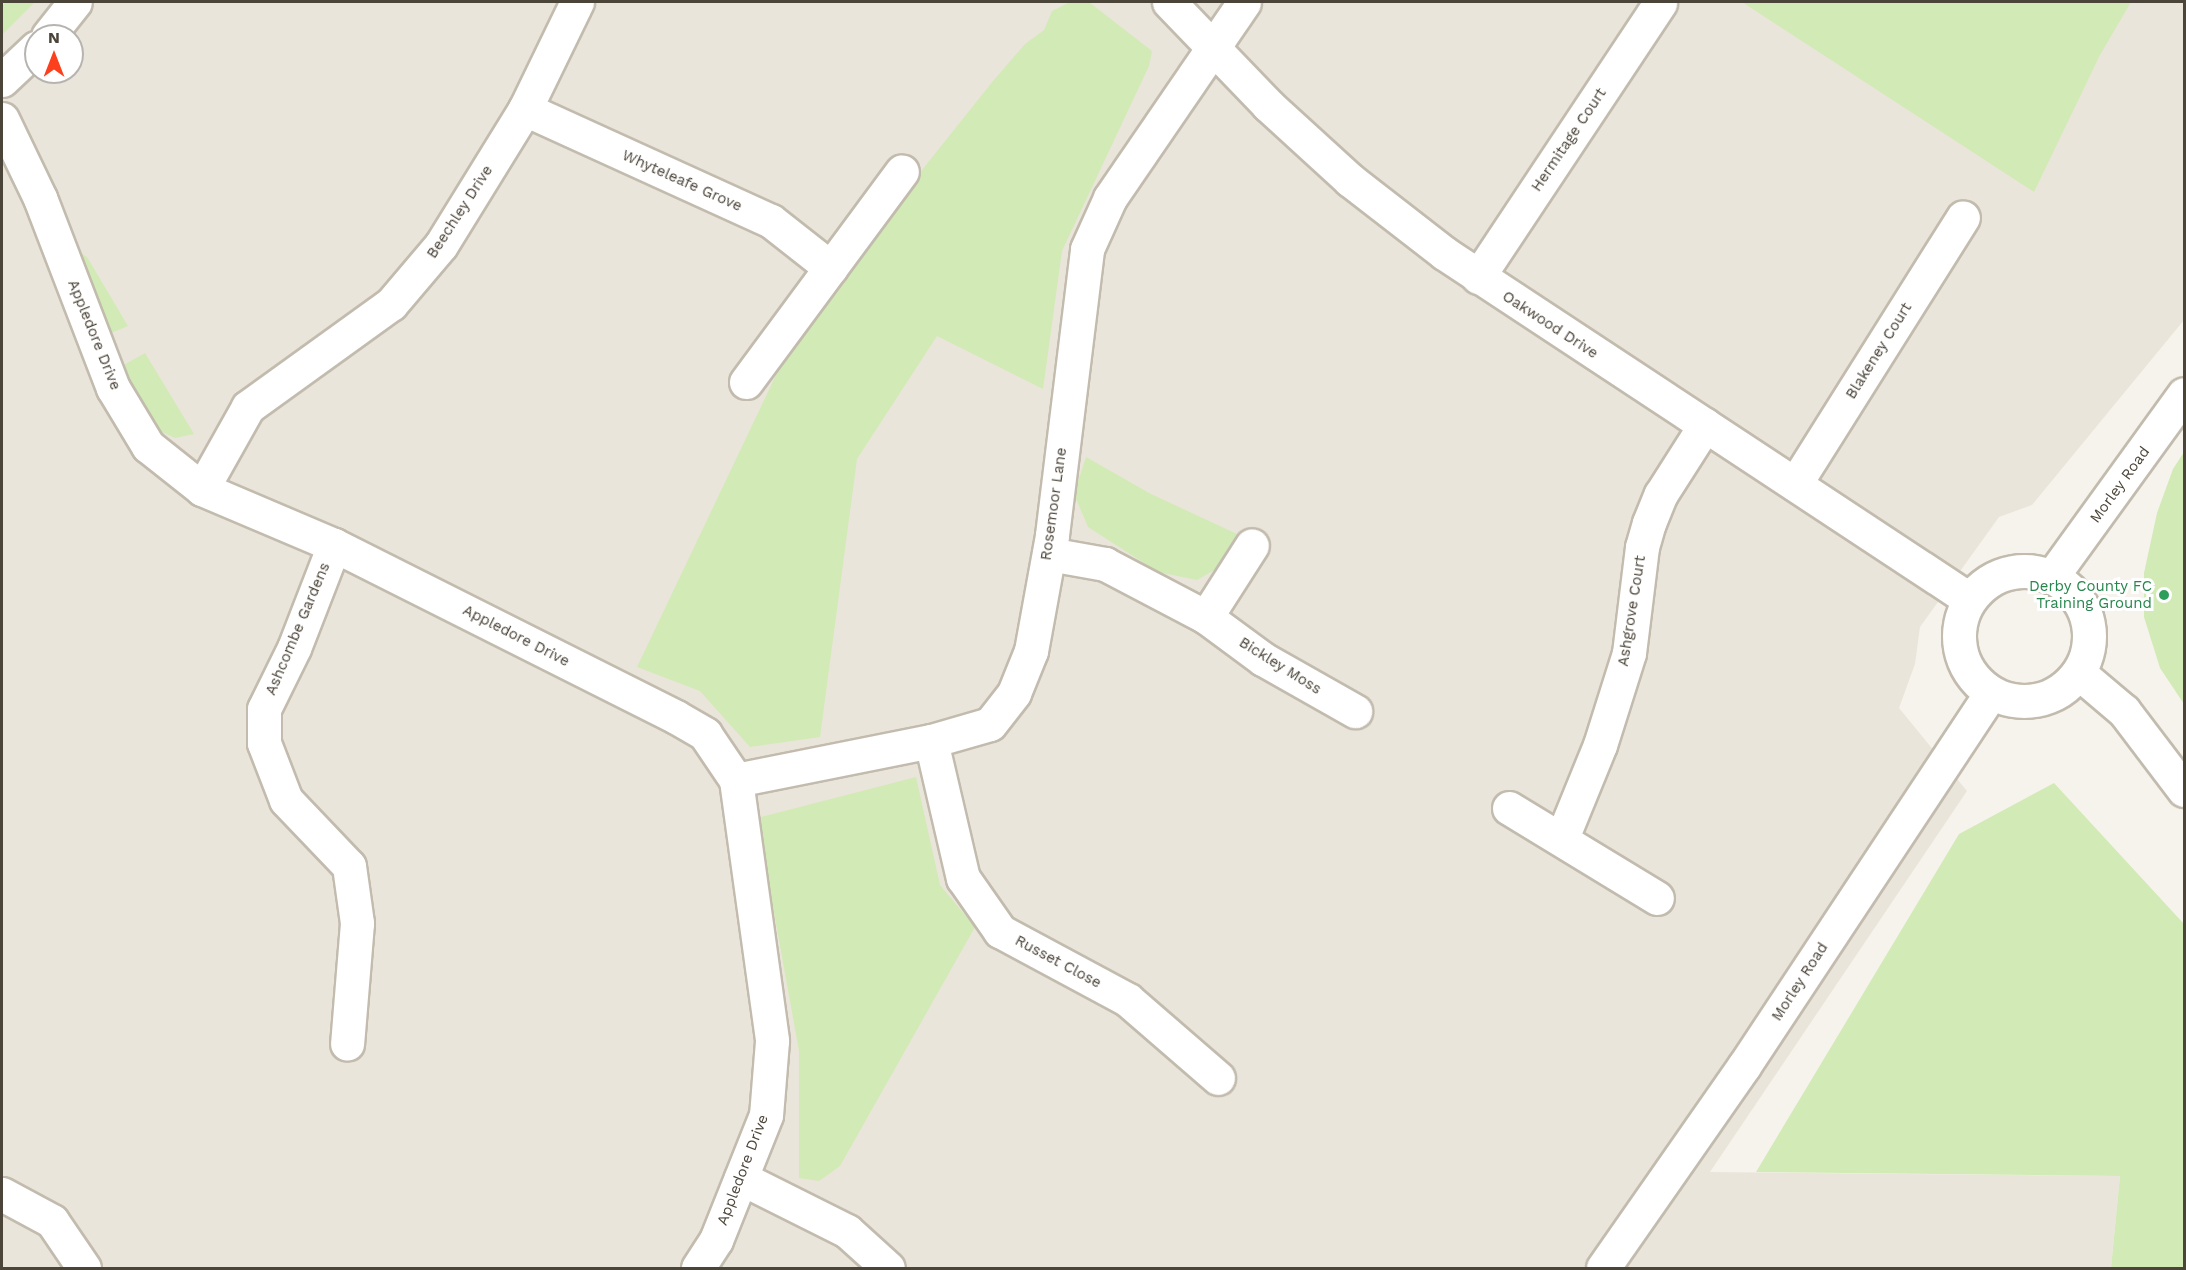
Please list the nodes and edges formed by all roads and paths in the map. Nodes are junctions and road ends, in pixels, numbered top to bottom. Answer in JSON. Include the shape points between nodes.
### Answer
{"nodes":[{"id":1,"x":75,"y":2,"type":"edge"},
{"id":2,"x":578,"y":2,"type":"edge"},
{"id":3,"x":1169,"y":2,"type":"edge"},
{"id":4,"x":1244,"y":2,"type":"edge"},
{"id":5,"x":1660,"y":3,"type":"dead end"},
{"id":6,"x":58,"y":24,"type":"edge"},
{"id":7,"x":1212,"y":50,"type":"junction"},
{"id":8,"x":24,"y":59,"type":"edge"},
{"id":9,"x":2,"y":80,"type":"edge"},
{"id":10,"x":525,"y":109,"type":"junction"},
{"id":11,"x":2,"y":119,"type":"edge"},
{"id":12,"x":902,"y":171,"type":"dead end"},
{"id":13,"x":1963,"y":217,"type":"dead end"},
{"id":14,"x":831,"y":268,"type":"junction"},
{"id":15,"x":1478,"y":277,"type":"junction"},
{"id":16,"x":746,"y":382,"type":"dead end"},
{"id":17,"x":2184,"y":394,"type":"edge"},
{"id":18,"x":1704,"y":425,"type":"junction"},
{"id":19,"x":1795,"y":484,"type":"junction"},
{"id":20,"x":202,"y":489,"type":"junction"},
{"id":21,"x":334,"y":545,"type":"junction"},
{"id":22,"x":1252,"y":545,"type":"dead end"},
{"id":23,"x":1048,"y":554,"type":"junction"},
{"id":24,"x":2053,"y":576,"type":"junction"},
{"id":25,"x":1969,"y":599,"type":"junction"},
{"id":26,"x":1206,"y":617,"type":"junction"},
{"id":27,"x":2079,"y":673,"type":"junction"},
{"id":28,"x":1991,"y":693,"type":"junction"},
{"id":29,"x":1355,"y":711,"type":"dead end"},
{"id":30,"x":931,"y":741,"type":"junction"},
{"id":31,"x":736,"y":780,"type":"junction"},
{"id":32,"x":2184,"y":790,"type":"edge"},
{"id":33,"x":1509,"y":808,"type":"dead end"},
{"id":34,"x":1562,"y":838,"type":"junction"},
{"id":35,"x":1657,"y":898,"type":"dead end"},
{"id":36,"x":347,"y":1044,"type":"dead end"},
{"id":37,"x":1218,"y":1078,"type":"dead end"},
{"id":38,"x":741,"y":1178,"type":"junction"},
{"id":39,"x":2,"y":1194,"type":"edge"},
{"id":40,"x":84,"y":1269,"type":"edge"},
{"id":41,"x":698,"y":1269,"type":"edge"},
{"id":42,"x":888,"y":1269,"type":"edge"},
{"id":43,"x":1604,"y":1269,"type":"edge"}],
"edges":[{"from":1,"to":6,"type":"street"},
{"from":2,"to":10,"type":"street","name":"Beechley Drive"},
{"from":3,"to":7,"type":"street","name":"Oakwood Drive"},
{"from":4,"to":7,"type":"street","name":"Rosemoor Lane"},
{"from":5,"to":15,"type":"street","name":"Hermitage Court"},
{"from":7,"to":15,"type":"street","name":"Oakwood Drive","via":[[1350,180]]},
{"from":7,"to":23,"type":"street","name":"Rosemoor Lane","via":[[1110,198],[1087,249]]},
{"from":8,"to":9,"type":"street"},
{"from":10,"to":14,"type":"street","name":"Whyteleafe Grove","via":[[771,221]]},
{"from":10,"to":20,"type":"street","name":"Beechley Drive","via":[[441,245],[391,304],[248,408]]},
{"from":11,"to":20,"type":"street","name":"Appledore Drive","via":[[39,198],[113,388],[148,446]]},
{"from":12,"to":14,"type":"street"},
{"from":13,"to":19,"type":"street","name":"Blakeney Court"},
{"from":14,"to":16,"type":"street"},
{"from":15,"to":18,"type":"street","name":"Oakwood Drive"},
{"from":17,"to":24,"type":"street","name":"Morley Road"},
{"from":18,"to":19,"type":"street","name":"Oakwood Drive"},
{"from":18,"to":34,"type":"street","name":"Ashgrove Court","via":[[1661,494],[1649,523],[1642,547],[1629,653],[1600,745]]},
{"from":19,"to":25,"type":"street","name":"Oakwood Drive"},
{"from":20,"to":21,"type":"street","name":"Appledore Drive"},
{"from":21,"to":31,"type":"street","name":"Appledore Drive","via":[[676,717],[705,734]]},
{"from":21,"to":36,"type":"street","name":"Ashcombe Gardens","via":[[294,648],[264,709],[264,744],[286,800],[349,866],[357,923]]},
{"from":22,"to":26,"type":"street"},
{"from":23,"to":26,"type":"street","name":"Bickley Moss","via":[[1105,564]]},
{"from":23,"to":30,"type":"street","name":"Rosemoor Lane","via":[[1031,651],[1014,693],[990,724]]},
{"from":24,"to":25,"type":"street","via":[[2016,570],[1990,579]]},
{"from":24,"to":27,"type":"street","via":[[2080,602],[2090,634],[2087,656]]},
{"from":25,"to":28,"type":"street","via":[[1960,621],[1958,644],[1966,667]]},
{"from":26,"to":29,"type":"street","name":"Bickley Moss","via":[[1263,659]]},
{"from":27,"to":28,"type":"street","via":[[2061,691],[2042,699],[2022,702]]},
{"from":27,"to":32,"type":"street","via":[[2124,711]]},
{"from":28,"to":43,"type":"street","name":"Morley Road"},
{"from":30,"to":31,"type":"street","name":"Rosemoor Lane"},
{"from":30,"to":37,"type":"street","name":"Russet Close","via":[[963,878],[1000,931],[1128,1000]]},
{"from":31,"to":38,"type":"street","name":"Appledore Drive","via":[[772,1041],[766,1115]]},
{"from":33,"to":34,"type":"street"},
{"from":34,"to":35,"type":"street"},
{"from":38,"to":41,"type":"street","name":"Appledore Drive","via":[[716,1240]]},
{"from":38,"to":42,"type":"street","via":[[847,1231]]},
{"from":39,"to":40,"type":"street","via":[[52,1221]]}]}
